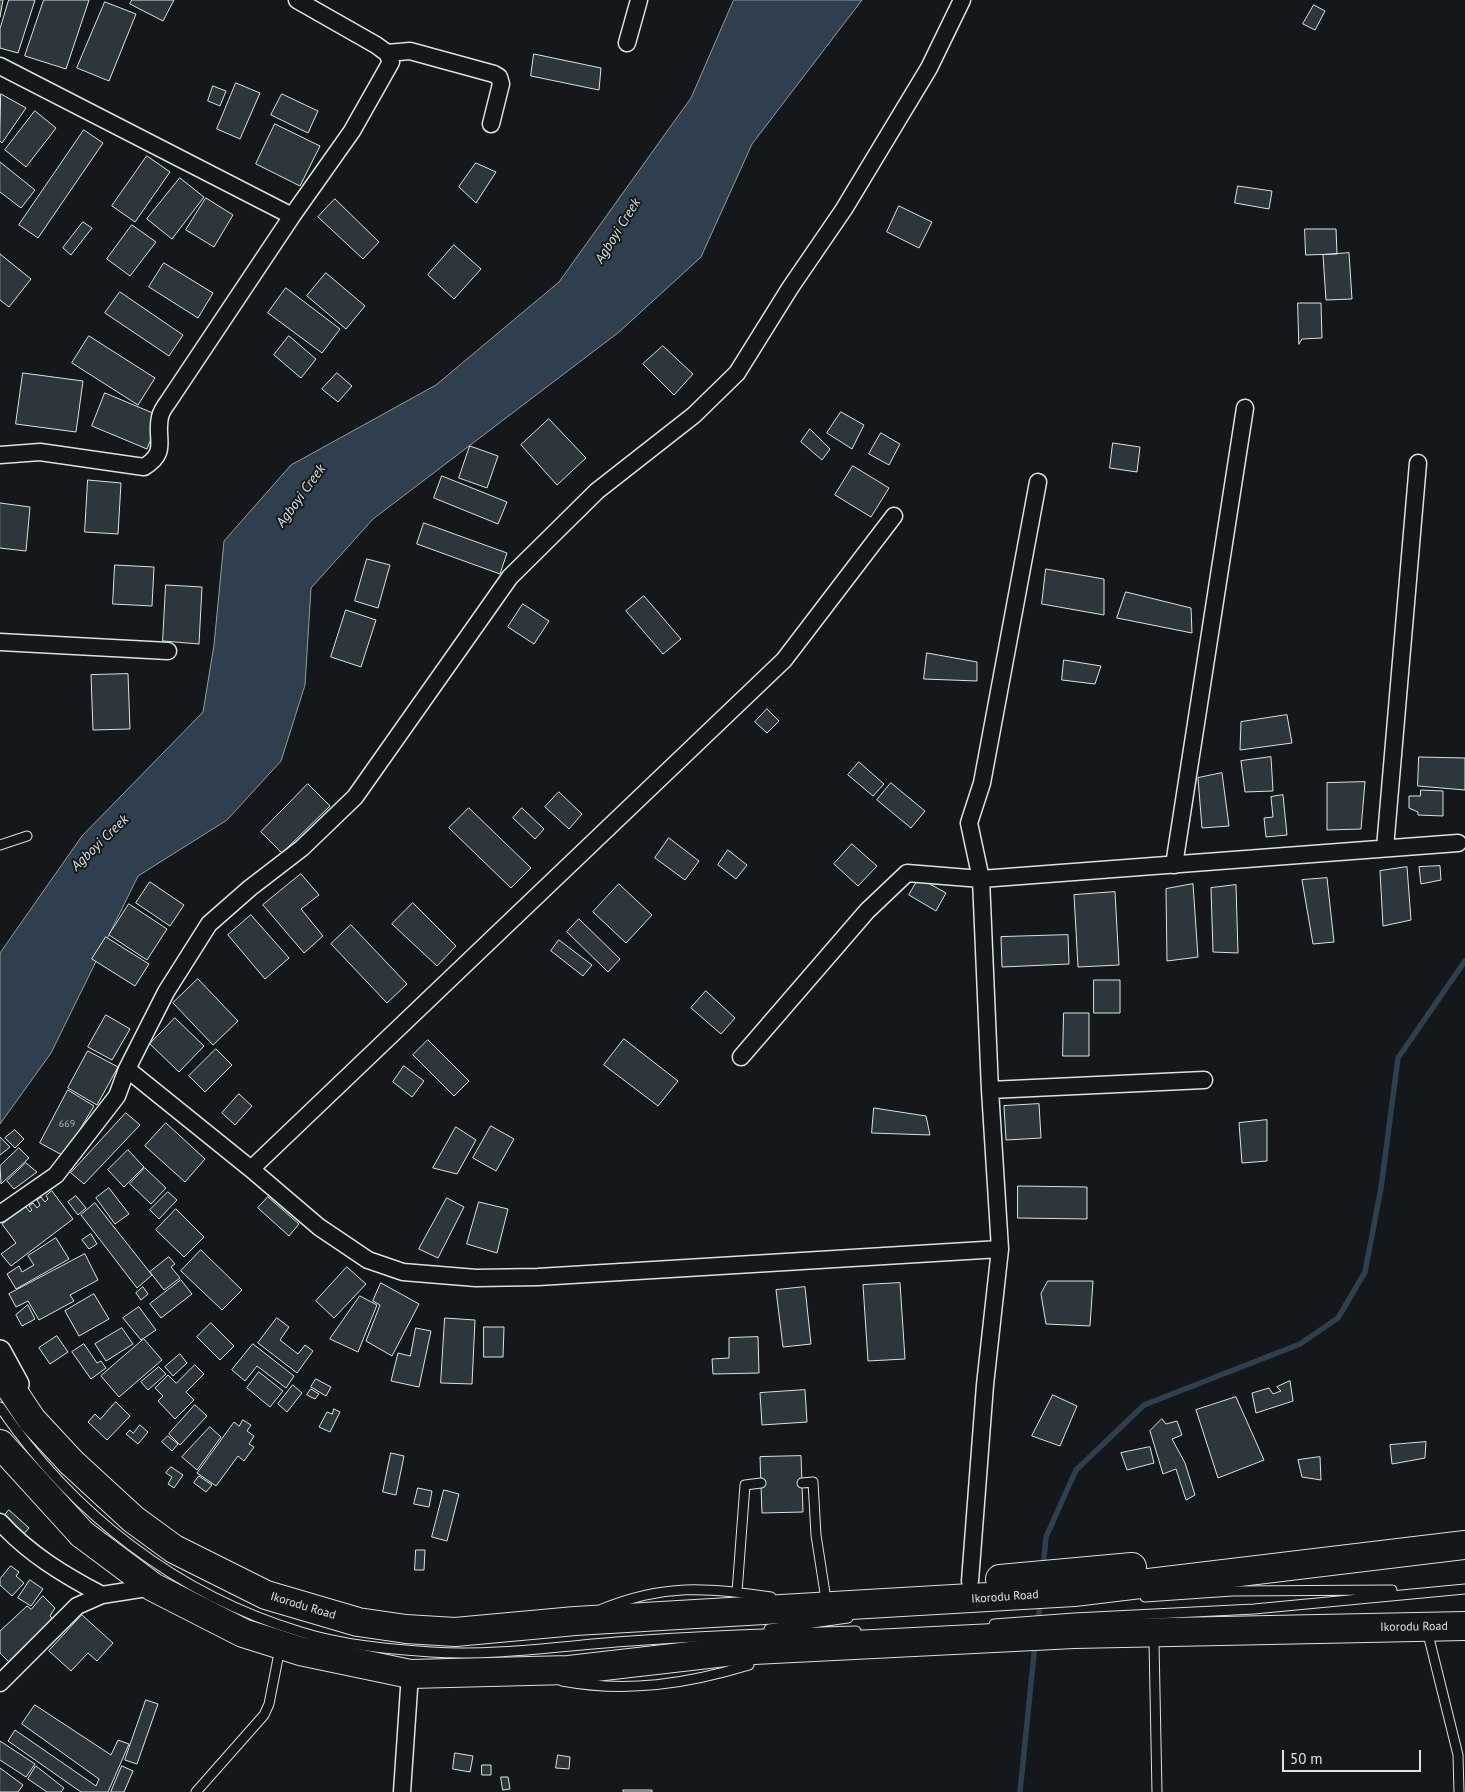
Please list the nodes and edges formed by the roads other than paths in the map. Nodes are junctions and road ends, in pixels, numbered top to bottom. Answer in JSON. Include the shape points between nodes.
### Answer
{"nodes":[{"id":1,"x":297,"y":0,"type":"edge"},
{"id":2,"x":639,"y":0,"type":"edge"},
{"id":3,"x":962,"y":0,"type":"edge"},
{"id":4,"x":626,"y":43,"type":"dead end"},
{"id":5,"x":387,"y":52,"type":"junction"},
{"id":6,"x":0,"y":66,"type":"edge"},
{"id":7,"x":491,"y":124,"type":"dead end"},
{"id":8,"x":292,"y":216,"type":"junction"},
{"id":9,"x":1245,"y":408,"type":"dead end"},
{"id":10,"x":0,"y":455,"type":"edge"},
{"id":11,"x":1418,"y":464,"type":"dead end"},
{"id":12,"x":1038,"y":482,"type":"dead end"},
{"id":13,"x":894,"y":516,"type":"dead end"},
{"id":14,"x":0,"y":642,"type":"edge"},
{"id":15,"x":168,"y":651,"type":"dead end"},
{"id":16,"x":27,"y":836,"type":"dead end"},
{"id":17,"x":1458,"y":844,"type":"dead end"},
{"id":18,"x":0,"y":845,"type":"edge"},
{"id":19,"x":1385,"y":848,"type":"junction"},
{"id":20,"x":1174,"y":865,"type":"junction"},
{"id":21,"x":981,"y":879,"type":"junction"},
{"id":22,"x":741,"y":1057,"type":"dead end"},
{"id":23,"x":126,"y":1069,"type":"junction"},
{"id":24,"x":1204,"y":1080,"type":"dead end"},
{"id":25,"x":990,"y":1090,"type":"junction"},
{"id":26,"x":251,"y":1169,"type":"junction"},
{"id":27,"x":0,"y":1214,"type":"edge"},
{"id":28,"x":1000,"y":1249,"type":"junction"},
{"id":29,"x":0,"y":1351,"type":"edge"},
{"id":30,"x":0,"y":1372,"type":"edge"},
{"id":31,"x":0,"y":1408,"type":"edge"},
{"id":32,"x":0,"y":1444,"type":"edge"},
{"id":33,"x":0,"y":1459,"type":"edge"},
{"id":34,"x":71,"y":1462,"type":"junction"},
{"id":35,"x":802,"y":1482,"type":"dead end"},
{"id":36,"x":761,"y":1483,"type":"dead end"},
{"id":37,"x":0,"y":1522,"type":"edge"},
{"id":38,"x":82,"y":1534,"type":"junction"},
{"id":39,"x":1465,"y":1545,"type":"edge"},
{"id":40,"x":1433,"y":1547,"type":"junction"},
{"id":41,"x":1465,"y":1549,"type":"edge"},
{"id":42,"x":970,"y":1581,"type":"junction"},
{"id":43,"x":153,"y":1587,"type":"junction"},
{"id":44,"x":1001,"y":1588,"type":"junction"},
{"id":45,"x":1465,"y":1589,"type":"edge"},
{"id":46,"x":1445,"y":1591,"type":"junction"},
{"id":47,"x":737,"y":1592,"type":"junction"},
{"id":48,"x":825,"y":1593,"type":"junction"},
{"id":49,"x":102,"y":1595,"type":"junction"},
{"id":50,"x":771,"y":1597,"type":"junction"},
{"id":51,"x":1133,"y":1598,"type":"dead end"},
{"id":52,"x":1074,"y":1609,"type":"junction"},
{"id":53,"x":854,"y":1617,"type":"dead end"},
{"id":54,"x":575,"y":1621,"type":"junction"},
{"id":55,"x":1465,"y":1626,"type":"edge"},
{"id":56,"x":1426,"y":1627,"type":"junction"},
{"id":57,"x":1333,"y":1629,"type":"junction"},
{"id":58,"x":865,"y":1631,"type":"dead end"},
{"id":59,"x":725,"y":1635,"type":"junction"},
{"id":60,"x":994,"y":1635,"type":"junction"},
{"id":61,"x":1154,"y":1642,"type":"junction"},
{"id":62,"x":281,"y":1645,"type":"junction"},
{"id":63,"x":749,"y":1665,"type":"junction"},
{"id":64,"x":569,"y":1670,"type":"junction"},
{"id":65,"x":510,"y":1672,"type":"junction"},
{"id":66,"x":410,"y":1674,"type":"junction"},
{"id":67,"x":0,"y":1683,"type":"edge"},
{"id":68,"x":196,"y":1792,"type":"edge"},
{"id":69,"x":402,"y":1792,"type":"edge"},
{"id":70,"x":1157,"y":1792,"type":"edge"},
{"id":71,"x":1459,"y":1792,"type":"edge"}],
"edges":[{"from":1,"to":5,"type":"street"},
{"from":2,"to":4,"type":"street"},
{"from":3,"to":23,"type":"street","via":[[929,68],[844,209],[737,373],[694,415],[597,491],[510,577],[355,796],[302,848],[209,924],[166,992]]},
{"from":5,"to":7,"type":"street","via":[[410,51],[499,77],[502,84]]},
{"from":5,"to":8,"type":"street","via":[[391,62],[388,70],[352,131]]},
{"from":6,"to":8,"type":"street"},
{"from":8,"to":10,"type":"street","via":[[160,416],[158,456],[152,462],[144,467],[132,467],[40,452]]},
{"from":9,"to":20,"type":"street"},
{"from":11,"to":19,"type":"street"},
{"from":12,"to":21,"type":"street","via":[[982,783],[969,823]]},
{"from":13,"to":26,"type":"street","via":[[784,660]]},
{"from":14,"to":15,"type":"street"},
{"from":16,"to":18,"type":"lane"},
{"from":17,"to":19,"type":"street"},
{"from":19,"to":20,"type":"street"},
{"from":20,"to":21,"type":"street"},
{"from":21,"to":22,"type":"street","via":[[907,873],[867,912]]},
{"from":21,"to":25,"type":"street"},
{"from":23,"to":26,"type":"street"},
{"from":23,"to":27,"type":"street","via":[[117,1096],[56,1175]]},
{"from":24,"to":25,"type":"street"},
{"from":25,"to":28,"type":"street"},
{"from":26,"to":28,"type":"street","via":[[319,1227],[368,1260],[403,1272],[476,1278],[538,1277]]},
{"from":28,"to":42,"type":"street","via":[[985,1385]]},
{"from":29,"to":34,"type":"street","name":"Ikorodu Road","via":[[31,1408]]},
{"from":30,"to":34,"type":"highway","name":"Ikorodu Road","via":[[32,1420]]},
{"from":31,"to":59,"type":"lane","via":[[35,1456],[65,1488],[105,1526],[140,1553],[191,1585],[242,1610],[302,1632],[366,1645],[433,1652],[500,1651]]},
{"from":32,"to":38,"type":"highway","name":"Ikorodu Road"},
{"from":33,"to":38,"type":"street","name":"Ikorodu Road","via":[[30,1492]]},
{"from":34,"to":54,"type":"highway","name":"Ikorodu Road","via":[[133,1519],[174,1549],[241,1583],[305,1608],[358,1622],[455,1632]]},
{"from":35,"to":48,"type":"lane","via":[[813,1482],[816,1535]]},
{"from":36,"to":47,"type":"lane","via":[[745,1485]]},
{"from":37,"to":49,"type":"street","via":[[19,1543],[67,1577]]},
{"from":38,"to":43,"type":"highway","name":"Ikorodu Road"},
{"from":39,"to":40,"type":"highway","name":"Ikorodu Road"},
{"from":40,"to":41,"type":"highway"},
{"from":40,"to":52,"type":"highway","name":"Ikorodu Road"},
{"from":42,"to":44,"type":"highway","name":"Ikorodu Road"},
{"from":42,"to":48,"type":"highway","name":"Ikorodu Road"},
{"from":43,"to":49,"type":"street"},
{"from":43,"to":62,"type":"highway","name":"Ikorodu Road","via":[[243,1633]]},
{"from":44,"to":52,"type":"highway","name":"Ikorodu Road"},
{"from":44,"to":54,"type":"highway","name":"Ikorodu Road"},
{"from":45,"to":46,"type":"lane"},
{"from":46,"to":51,"type":"lane","via":[[1232,1591]]},
{"from":46,"to":52,"type":"lane","via":[[1254,1608]]},
{"from":47,"to":50,"type":"lane"},
{"from":47,"to":54,"type":"lane","via":[[670,1590],[623,1600]]},
{"from":48,"to":50,"type":"highway","name":"Ikorodu Road"},
{"from":49,"to":67,"type":"street","via":[[77,1606]]},
{"from":50,"to":54,"type":"highway","name":"Ikorodu Road"},
{"from":52,"to":57,"type":"highway","name":"Ikorodu Road"},
{"from":52,"to":60,"type":"highway","name":"Ikorodu Road"},
{"from":52,"to":61,"type":"highway","name":"Ikorodu Road"},
{"from":53,"to":59,"type":"lane"},
{"from":55,"to":56,"type":"highway","name":"Ikorodu Road"},
{"from":56,"to":57,"type":"highway","name":"Ikorodu Road"},
{"from":56,"to":71,"type":"lane","via":[[1458,1755]]},
{"from":57,"to":61,"type":"highway","name":"Ikorodu Road"},
{"from":58,"to":59,"type":"lane"},
{"from":60,"to":63,"type":"highway","name":"Ikorodu Road"},
{"from":60,"to":64,"type":"highway","name":"Ikorodu Road","via":[[734,1651]]},
{"from":61,"to":70,"type":"lane"},
{"from":62,"to":66,"type":"highway","name":"Ikorodu Road","via":[[352,1664]]},
{"from":62,"to":68,"type":"lane","via":[[264,1715]]},
{"from":63,"to":64,"type":"highway","name":"Ikorodu Road"},
{"from":63,"to":65,"type":"lane","via":[[703,1679],[592,1687]]},
{"from":64,"to":65,"type":"highway","name":"Ikorodu Road"},
{"from":65,"to":66,"type":"highway","name":"Ikorodu Road"},
{"from":66,"to":69,"type":"street"}]}
